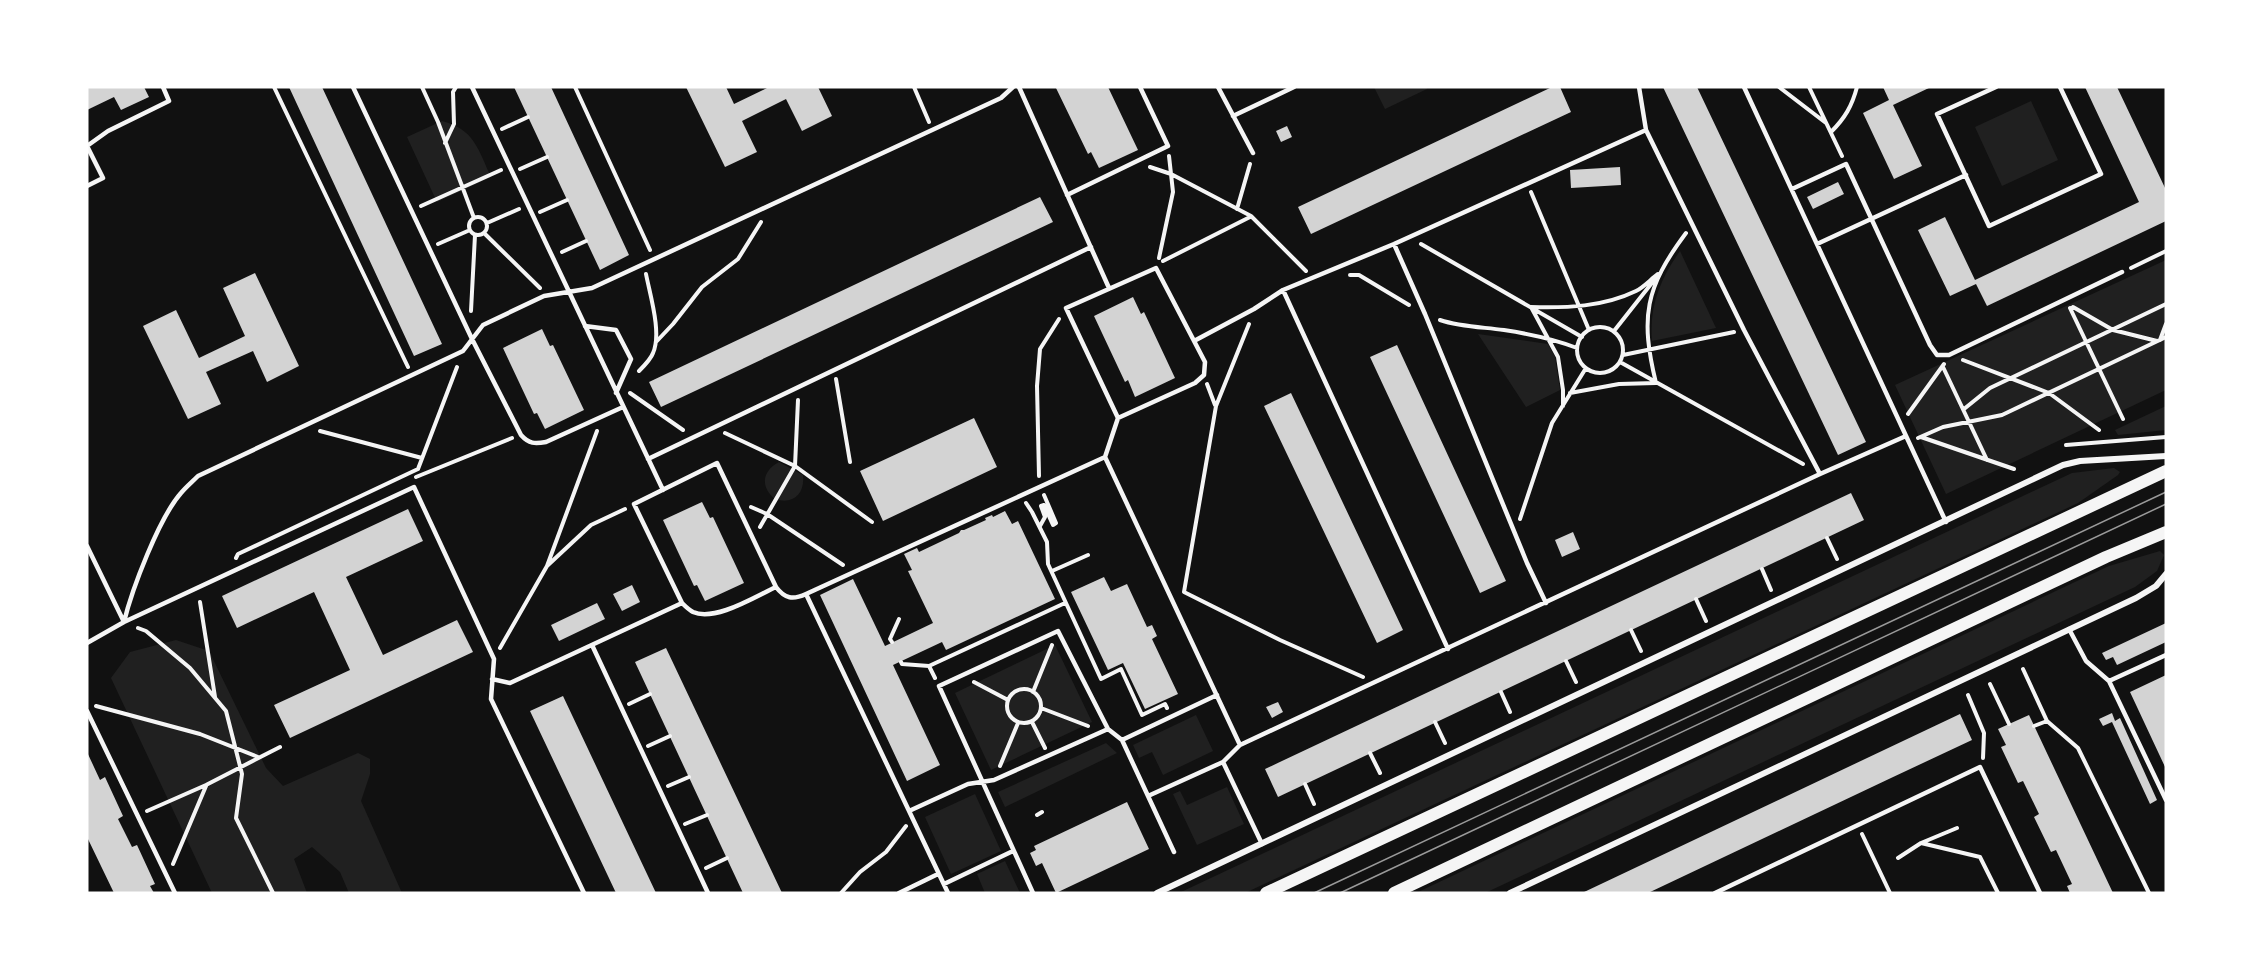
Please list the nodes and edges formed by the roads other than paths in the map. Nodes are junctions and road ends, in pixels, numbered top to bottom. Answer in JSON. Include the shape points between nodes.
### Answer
{"nodes":[{"id":1,"x":163,"y":87,"type":"edge"},
{"id":2,"x":352,"y":87,"type":"edge"},
{"id":3,"x":472,"y":87,"type":"edge"},
{"id":4,"x":1013,"y":87,"type":"edge"},
{"id":5,"x":1019,"y":87,"type":"edge"},
{"id":6,"x":1140,"y":87,"type":"edge"},
{"id":7,"x":1218,"y":87,"type":"edge"},
{"id":8,"x":1294,"y":87,"type":"edge"},
{"id":9,"x":1639,"y":87,"type":"edge"},
{"id":10,"x":1744,"y":87,"type":"edge"},
{"id":11,"x":1996,"y":87,"type":"edge"},
{"id":12,"x":2060,"y":87,"type":"edge"},
{"id":13,"x":1233,"y":116,"type":"junction"},
{"id":14,"x":1646,"y":130,"type":"junction"},
{"id":15,"x":1253,"y":153,"type":"road end"},
{"id":16,"x":1966,"y":175,"type":"junction"},
{"id":17,"x":87,"y":186,"type":"edge"},
{"id":18,"x":1791,"y":189,"type":"junction"},
{"id":19,"x":1068,"y":195,"type":"junction"},
{"id":20,"x":1871,"y":219,"type":"junction"},
{"id":21,"x":1394,"y":244,"type":"junction"},
{"id":22,"x":1817,"y":244,"type":"junction"},
{"id":23,"x":1091,"y":247,"type":"junction"},
{"id":24,"x":2122,"y":272,"type":"road end"},
{"id":25,"x":1109,"y":288,"type":"junction"},
{"id":26,"x":1283,"y":290,"type":"junction"},
{"id":27,"x":569,"y":292,"type":"junction"},
{"id":28,"x":585,"y":326,"type":"junction"},
{"id":29,"x":472,"y":339,"type":"junction"},
{"id":30,"x":1194,"y":341,"type":"junction"},
{"id":31,"x":616,"y":393,"type":"junction"},
{"id":32,"x":623,"y":407,"type":"junction"},
{"id":33,"x":1118,"y":418,"type":"junction"},
{"id":34,"x":1906,"y":436,"type":"junction"},
{"id":35,"x":2166,"y":456,"type":"edge"},
{"id":36,"x":1105,"y":457,"type":"junction"},
{"id":37,"x":648,"y":459,"type":"junction"},
{"id":38,"x":2166,"y":471,"type":"edge"},
{"id":39,"x":1820,"y":474,"type":"junction"},
{"id":40,"x":663,"y":490,"type":"junction"},
{"id":41,"x":1946,"y":522,"type":"junction"},
{"id":42,"x":2166,"y":532,"type":"edge"},
{"id":43,"x":87,"y":546,"type":"edge"},
{"id":44,"x":2166,"y":574,"type":"edge"},
{"id":45,"x":776,"y":587,"type":"junction"},
{"id":46,"x":806,"y":594,"type":"junction"},
{"id":47,"x":682,"y":603,"type":"junction"},
{"id":48,"x":1546,"y":603,"type":"junction"},
{"id":49,"x":124,"y":622,"type":"junction"},
{"id":50,"x":2070,"y":629,"type":"junction"},
{"id":51,"x":87,"y":643,"type":"edge"},
{"id":52,"x":592,"y":645,"type":"junction"},
{"id":53,"x":1448,"y":649,"type":"junction"},
{"id":54,"x":2166,"y":655,"type":"edge"},
{"id":55,"x":492,"y":680,"type":"junction"},
{"id":56,"x":2109,"y":681,"type":"junction"},
{"id":57,"x":1217,"y":695,"type":"junction"},
{"id":58,"x":87,"y":711,"type":"edge"},
{"id":59,"x":1105,"y":731,"type":"junction"},
{"id":60,"x":1122,"y":740,"type":"junction"},
{"id":61,"x":1240,"y":745,"type":"junction"},
{"id":62,"x":1223,"y":762,"type":"junction"},
{"id":63,"x":982,"y":782,"type":"junction"},
{"id":64,"x":1148,"y":796,"type":"junction"},
{"id":65,"x":2166,"y":800,"type":"edge"},
{"id":66,"x":909,"y":811,"type":"junction"},
{"id":67,"x":1262,"y":844,"type":"junction"},
{"id":68,"x":1013,"y":850,"type":"junction"},
{"id":69,"x":1174,"y":852,"type":"dead end"},
{"id":70,"x":938,"y":874,"type":"junction"},
{"id":71,"x":944,"y":884,"type":"junction"},
{"id":72,"x":1514,"y":892,"type":"edge"},
{"id":73,"x":175,"y":893,"type":"edge"},
{"id":74,"x":584,"y":893,"type":"edge"},
{"id":75,"x":708,"y":893,"type":"edge"},
{"id":76,"x":899,"y":893,"type":"edge"},
{"id":77,"x":948,"y":893,"type":"edge"},
{"id":78,"x":1032,"y":893,"type":"edge"},
{"id":79,"x":1157,"y":893,"type":"edge"},
{"id":80,"x":1266,"y":893,"type":"edge"},
{"id":81,"x":1394,"y":893,"type":"edge"},
{"id":82,"x":1715,"y":893,"type":"edge"},
{"id":83,"x":2040,"y":893,"type":"edge"}],
"edges":[{"from":1,"to":17,"type":"lane","via":[[169,101],[108,131],[87,146],[103,178]]},
{"from":2,"to":29,"type":"lane"},
{"from":3,"to":27,"type":"lane"},
{"from":4,"to":27,"type":"lane","via":[[1001,98],[654,260],[592,288]]},
{"from":5,"to":19,"type":"lane"},
{"from":6,"to":19,"type":"lane","via":[[1168,146]]},
{"from":7,"to":13,"type":"lane"},
{"from":8,"to":13,"type":"lane"},
{"from":9,"to":14,"type":"lane"},
{"from":10,"to":18,"type":"lane"},
{"from":11,"to":16,"type":"lane","via":[[1937,114]]},
{"from":12,"to":16,"type":"lane","via":[[2101,174],[1989,226]]},
{"from":13,"to":15,"type":"lane"},
{"from":14,"to":21,"type":"lane"},
{"from":14,"to":39,"type":"lane"},
{"from":16,"to":20,"type":"lane"},
{"from":18,"to":20,"type":"lane","via":[[1846,164]]},
{"from":18,"to":22,"type":"lane"},
{"from":19,"to":23,"type":"lane"},
{"from":20,"to":22,"type":"lane"},
{"from":20,"to":24,"type":"lane","via":[[1937,355],[1949,355]]},
{"from":21,"to":26,"type":"lane"},
{"from":21,"to":48,"type":"lane"},
{"from":22,"to":34,"type":"lane"},
{"from":23,"to":25,"type":"lane"},
{"from":23,"to":37,"type":"lane"},
{"from":25,"to":30,"type":"lane","via":[[1156,268]]},
{"from":25,"to":33,"type":"lane","via":[[1066,308]]},
{"from":26,"to":30,"type":"lane"},
{"from":26,"to":53,"type":"lane"},
{"from":27,"to":28,"type":"lane"},
{"from":27,"to":29,"type":"lane","via":[[544,297],[483,325]]},
{"from":28,"to":31,"type":"lane"},
{"from":28,"to":31,"type":"lane","via":[[616,330],[631,359]]},
{"from":29,"to":32,"type":"lane","via":[[527,442],[546,442]]},
{"from":29,"to":49,"type":"lane","via":[[463,351],[198,476],[164,519]]},
{"from":30,"to":33,"type":"lane","via":[[1205,362],[1204,375]]},
{"from":31,"to":32,"type":"lane"},
{"from":32,"to":37,"type":"lane"},
{"from":33,"to":36,"type":"lane"},
{"from":34,"to":39,"type":"lane"},
{"from":34,"to":41,"type":"lane"},
{"from":35,"to":41,"type":"street","via":[[2062,465]]},
{"from":36,"to":46,"type":"lane"},
{"from":36,"to":57,"type":"lane"},
{"from":37,"to":40,"type":"lane"},
{"from":38,"to":80,"type":"main road"},
{"from":39,"to":48,"type":"lane"},
{"from":40,"to":45,"type":"lane","via":[[717,463]]},
{"from":40,"to":47,"type":"lane","via":[[634,504]]},
{"from":41,"to":67,"type":"street"},
{"from":42,"to":81,"type":"main road"},
{"from":43,"to":49,"type":"lane"},
{"from":44,"to":50,"type":"street","via":[[2156,586],[2136,598]]},
{"from":45,"to":46,"type":"lane","via":[[789,598]]},
{"from":45,"to":47,"type":"lane","via":[[717,614],[692,612]]},
{"from":46,"to":66,"type":"lane"},
{"from":47,"to":52,"type":"lane"},
{"from":48,"to":53,"type":"lane"},
{"from":49,"to":51,"type":"lane"},
{"from":49,"to":55,"type":"lane","via":[[414,487],[494,659]]},
{"from":50,"to":56,"type":"lane","via":[[2086,661]]},
{"from":50,"to":72,"type":"street"},
{"from":52,"to":55,"type":"lane","via":[[510,683]]},
{"from":52,"to":75,"type":"lane"},
{"from":53,"to":61,"type":"lane"},
{"from":54,"to":56,"type":"lane"},
{"from":55,"to":74,"type":"lane","via":[[490,699]]},
{"from":56,"to":65,"type":"lane"},
{"from":57,"to":60,"type":"lane"},
{"from":57,"to":61,"type":"lane"},
{"from":58,"to":73,"type":"lane"},
{"from":59,"to":60,"type":"lane"},
{"from":59,"to":63,"type":"lane"},
{"from":59,"to":63,"type":"lane","via":[[1058,631],[939,686]]},
{"from":60,"to":64,"type":"lane"},
{"from":61,"to":62,"type":"lane"},
{"from":62,"to":64,"type":"lane"},
{"from":62,"to":67,"type":"lane"},
{"from":63,"to":66,"type":"lane","via":[[968,784]]},
{"from":63,"to":68,"type":"lane"},
{"from":64,"to":69,"type":"lane"},
{"from":66,"to":70,"type":"lane"},
{"from":67,"to":79,"type":"street"},
{"from":68,"to":71,"type":"lane"},
{"from":68,"to":78,"type":"lane"},
{"from":70,"to":71,"type":"lane"},
{"from":70,"to":76,"type":"lane"},
{"from":71,"to":77,"type":"lane"},
{"from":82,"to":83,"type":"lane","via":[[1980,767]]}]}
